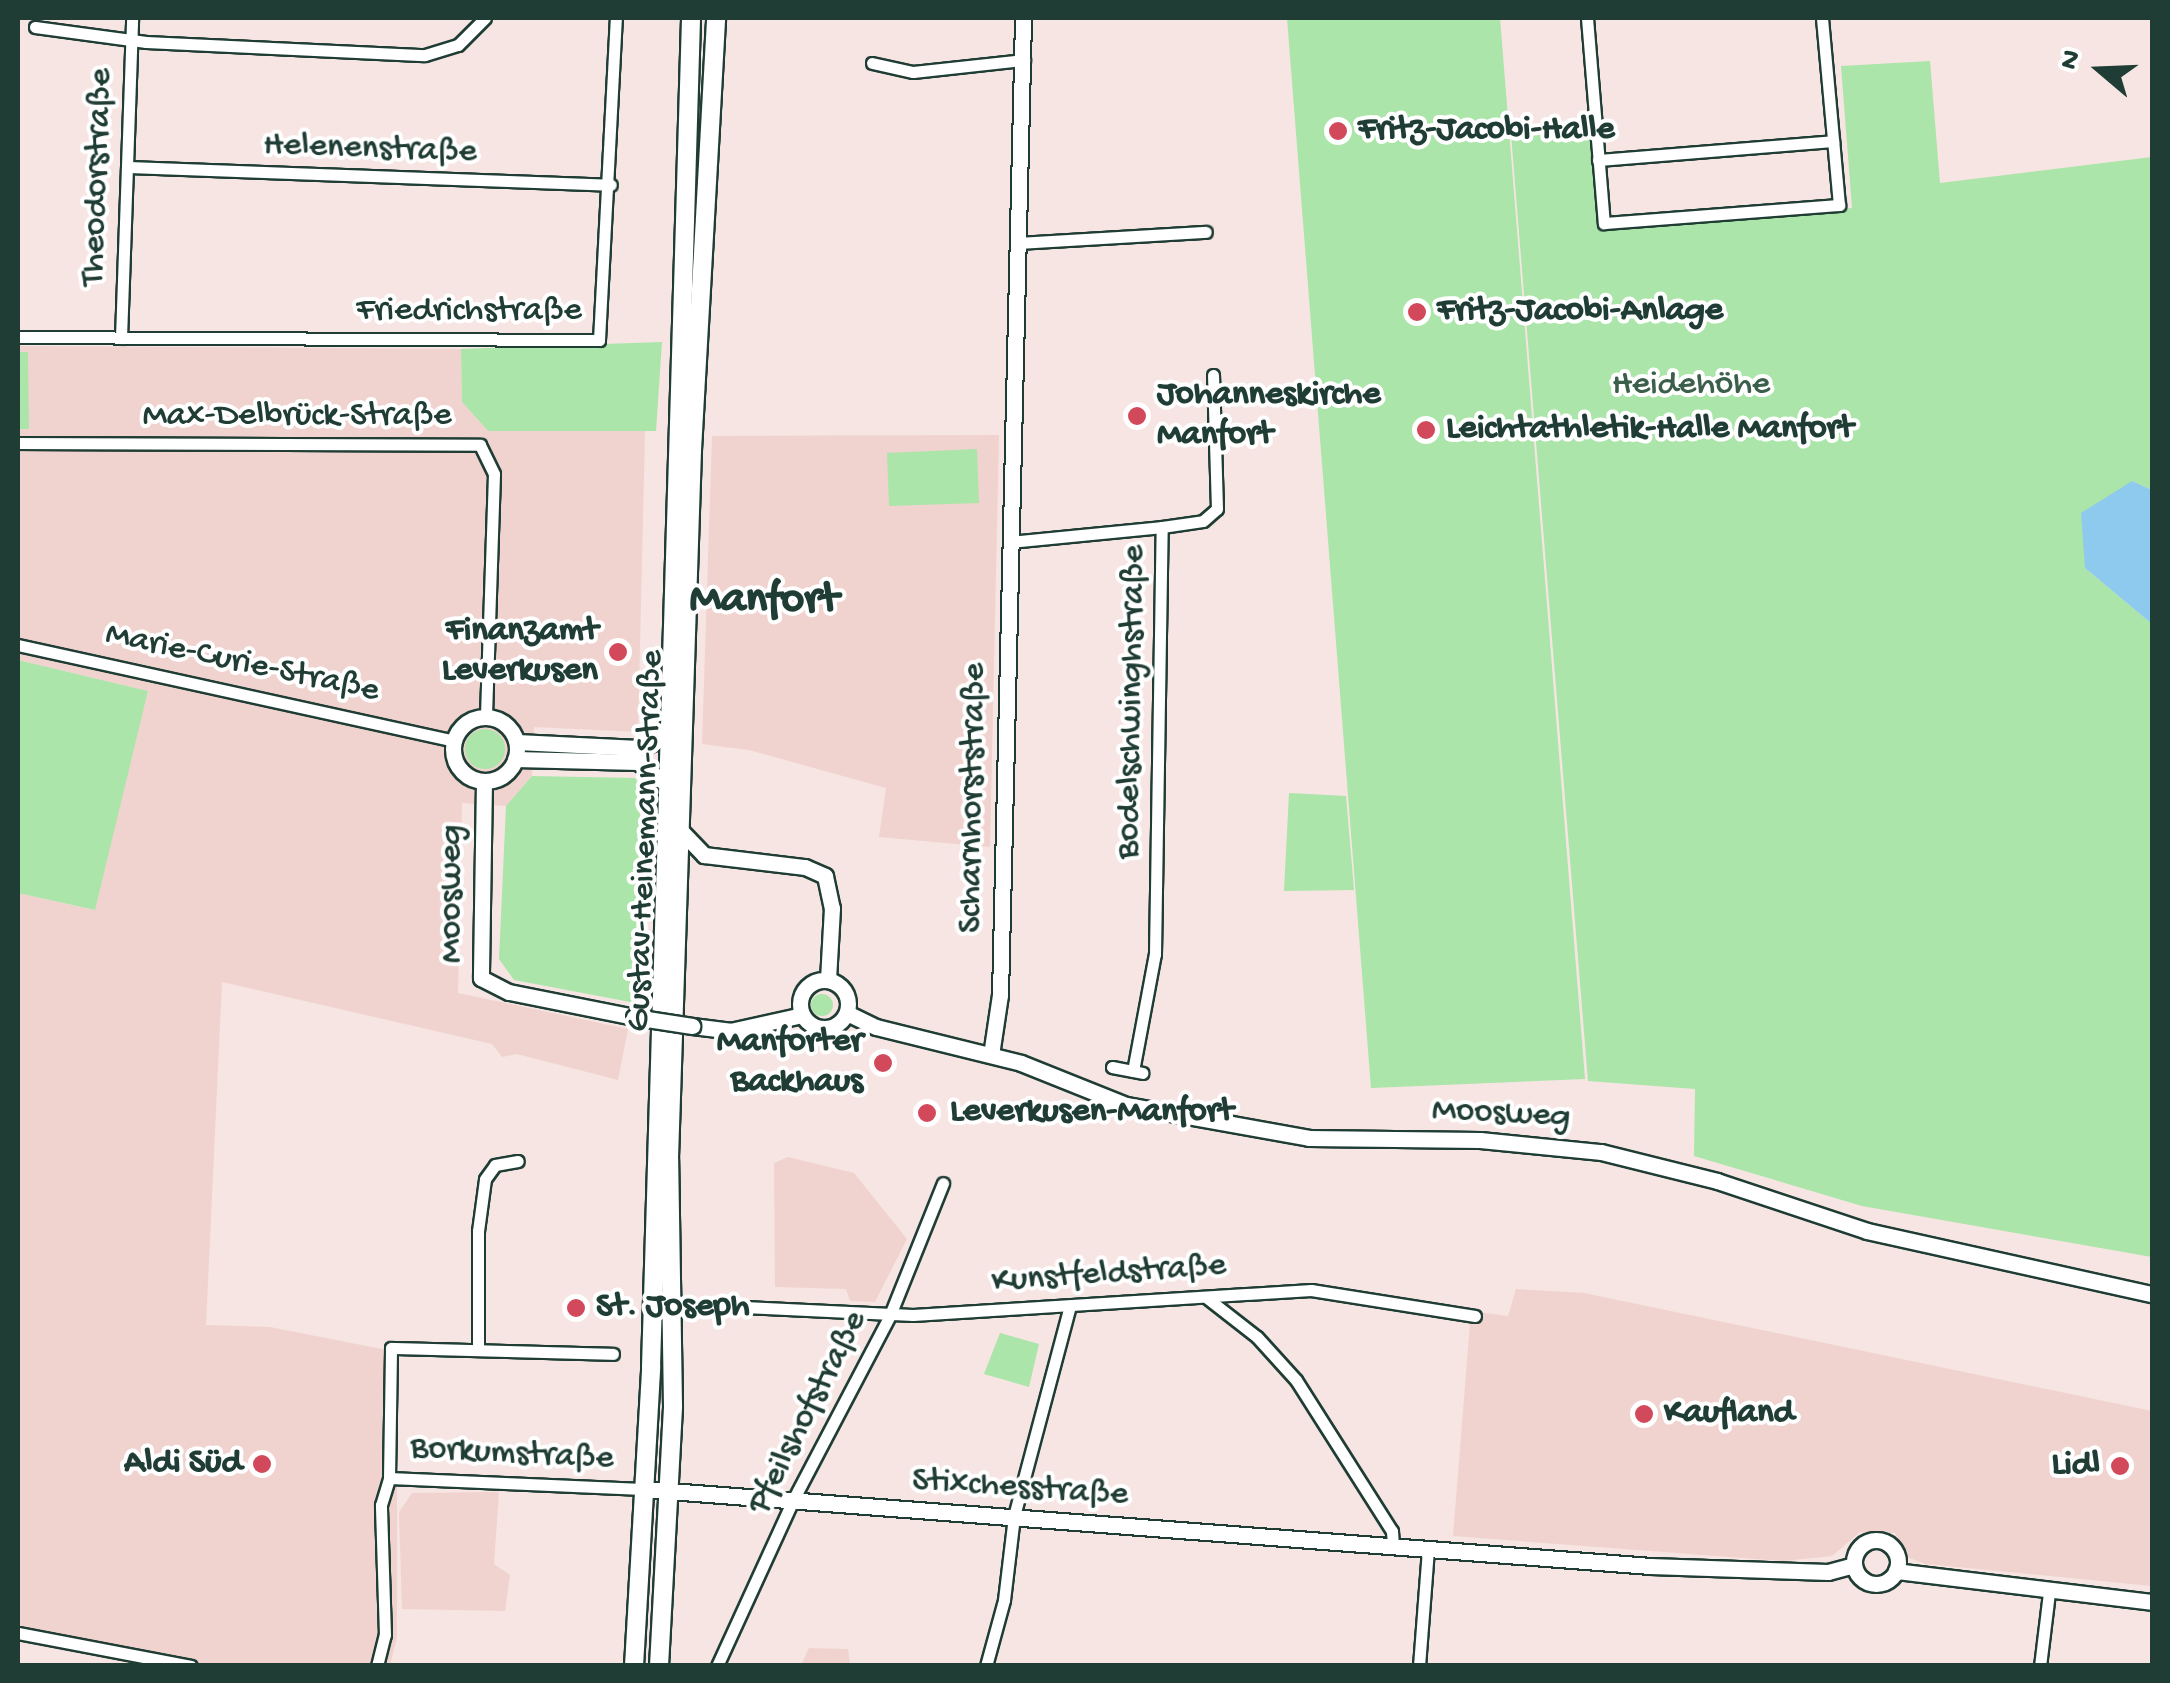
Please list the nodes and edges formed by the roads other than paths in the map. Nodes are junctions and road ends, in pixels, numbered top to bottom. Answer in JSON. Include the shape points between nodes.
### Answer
{"nodes":[{"id":1,"x":132,"y":18,"type":"edge"},
{"id":2,"x":485,"y":18,"type":"edge"},
{"id":3,"x":616,"y":18,"type":"edge"},
{"id":4,"x":691,"y":18,"type":"edge"},
{"id":5,"x":716,"y":18,"type":"edge"},
{"id":6,"x":1024,"y":18,"type":"edge"},
{"id":7,"x":1587,"y":18,"type":"edge"},
{"id":8,"x":1822,"y":18,"type":"edge"},
{"id":9,"x":36,"y":28,"type":"dead end"},
{"id":10,"x":132,"y":37,"type":"junction"},
{"id":11,"x":1024,"y":60,"type":"junction"},
{"id":12,"x":872,"y":64,"type":"dead end"},
{"id":13,"x":1834,"y":141,"type":"junction"},
{"id":14,"x":1598,"y":160,"type":"junction"},
{"id":15,"x":127,"y":167,"type":"junction"},
{"id":16,"x":611,"y":185,"type":"junction"},
{"id":17,"x":1206,"y":232,"type":"dead end"},
{"id":18,"x":1019,"y":242,"type":"junction"},
{"id":19,"x":18,"y":337,"type":"edge"},
{"id":20,"x":120,"y":338,"type":"junction"},
{"id":21,"x":1214,"y":374,"type":"dead end"},
{"id":22,"x":18,"y":443,"type":"edge"},
{"id":23,"x":1162,"y":527,"type":"junction"},
{"id":24,"x":1010,"y":542,"type":"junction"},
{"id":25,"x":18,"y":645,"type":"edge"},
{"id":26,"x":486,"y":717,"type":"junction"},
{"id":27,"x":668,"y":726,"type":"junction"},
{"id":28,"x":454,"y":741,"type":"junction"},
{"id":29,"x":517,"y":742,"type":"junction"},
{"id":30,"x":516,"y":759,"type":"junction"},
{"id":31,"x":484,"y":781,"type":"junction"},
{"id":32,"x":666,"y":784,"type":"junction"},
{"id":33,"x":680,"y":830,"type":"junction"},
{"id":34,"x":704,"y":856,"type":"junction"},
{"id":35,"x":678,"y":882,"type":"junction"},
{"id":36,"x":828,"y":980,"type":"junction"},
{"id":37,"x":847,"y":1013,"type":"junction"},
{"id":38,"x":802,"y":1015,"type":"junction"},
{"id":39,"x":991,"y":1055,"type":"junction"},
{"id":40,"x":1112,"y":1067,"type":"dead end"},
{"id":41,"x":518,"y":1161,"type":"dead end"},
{"id":42,"x":943,"y":1183,"type":"dead end"},
{"id":43,"x":2152,"y":1294,"type":"edge"},
{"id":44,"x":1208,"y":1298,"type":"junction"},
{"id":45,"x":1070,"y":1306,"type":"junction"},
{"id":46,"x":744,"y":1307,"type":"dead end"},
{"id":47,"x":890,"y":1315,"type":"junction"},
{"id":48,"x":1475,"y":1316,"type":"dead end"},
{"id":49,"x":478,"y":1350,"type":"junction"},
{"id":50,"x":614,"y":1354,"type":"dead end"},
{"id":51,"x":389,"y":1478,"type":"junction"},
{"id":52,"x":668,"y":1488,"type":"junction"},
{"id":53,"x":643,"y":1489,"type":"junction"},
{"id":54,"x":792,"y":1502,"type":"junction"},
{"id":55,"x":1014,"y":1516,"type":"junction"},
{"id":56,"x":1393,"y":1546,"type":"junction"},
{"id":57,"x":1428,"y":1550,"type":"junction"},
{"id":58,"x":1854,"y":1565,"type":"junction"},
{"id":59,"x":1896,"y":1571,"type":"junction"},
{"id":60,"x":2049,"y":1593,"type":"junction"},
{"id":61,"x":2152,"y":1602,"type":"edge"},
{"id":62,"x":18,"y":1632,"type":"edge"},
{"id":63,"x":191,"y":1666,"type":"edge"},
{"id":64,"x":376,"y":1666,"type":"edge"},
{"id":65,"x":634,"y":1666,"type":"edge"},
{"id":66,"x":659,"y":1666,"type":"edge"},
{"id":67,"x":717,"y":1666,"type":"edge"},
{"id":68,"x":986,"y":1666,"type":"edge"},
{"id":69,"x":1419,"y":1666,"type":"edge"},
{"id":70,"x":2040,"y":1666,"type":"edge"}],
"edges":[{"from":1,"to":10,"type":"street","name":"Theodorstraße"},
{"from":2,"to":10,"type":"street","via":[[458,45],[426,55]]},
{"from":3,"to":16,"type":"street","name":"Friedrichstraße"},
{"from":4,"to":27,"type":"main road","name":"Gustav-Heinemann-Straße"},
{"from":5,"to":33,"type":"main road","name":"Gustav-Heinemann-Straße"},
{"from":6,"to":11,"type":"street","name":"Scharnhorststraße"},
{"from":7,"to":14,"type":"street"},
{"from":8,"to":13,"type":"street"},
{"from":9,"to":10,"type":"street"},
{"from":10,"to":15,"type":"street","name":"Theodorstraße"},
{"from":11,"to":12,"type":"street","via":[[913,72]]},
{"from":11,"to":18,"type":"street","name":"Scharnhorststraße"},
{"from":13,"to":14,"type":"street"},
{"from":13,"to":14,"type":"street","via":[[1839,205],[1604,223]]},
{"from":15,"to":16,"type":"street","name":"Helenenstraße"},
{"from":15,"to":20,"type":"street","name":"Theodorstraße"},
{"from":16,"to":20,"type":"street","name":"Friedrichstraße","via":[[599,340]]},
{"from":17,"to":18,"type":"street"},
{"from":18,"to":24,"type":"street","name":"Scharnhorststraße"},
{"from":19,"to":20,"type":"street","name":"Friedrichstraße"},
{"from":21,"to":23,"type":"street","name":"Bodelschwinghstraße","via":[[1217,509],[1203,520]]},
{"from":22,"to":26,"type":"street","name":"Max-Delbrück-Straße","via":[[480,446],[494,474]]},
{"from":23,"to":24,"type":"street"},
{"from":23,"to":40,"type":"street","name":"Bodelschwinghstraße","via":[[1155,954],[1137,1072]]},
{"from":24,"to":39,"type":"street","name":"Scharnhorststraße","via":[[1000,995]]},
{"from":25,"to":28,"type":"street","name":"Marie-Curie-Straße"},
{"from":26,"to":28,"type":"street","via":[[469,721]]},
{"from":26,"to":29,"type":"street","via":[[502,722]]},
{"from":27,"to":29,"type":"street","via":[[639,748]]},
{"from":27,"to":32,"type":"main road","name":"Gustav-Heinemann-Straße"},
{"from":28,"to":31,"type":"street","via":[[460,768]]},
{"from":29,"to":30,"type":"street"},
{"from":30,"to":31,"type":"street","via":[[503,775]]},
{"from":30,"to":32,"type":"street","via":[[638,762]]},
{"from":31,"to":38,"type":"street","name":"Moosweg","bridge":true,"via":[[481,978],[509,992],[730,1031]]},
{"from":32,"to":53,"type":"main road","name":"Gustav-Heinemann-Straße"},
{"from":33,"to":34,"type":"street"},
{"from":33,"to":35,"type":"main road","name":"Gustav-Heinemann-Straße"},
{"from":34,"to":35,"type":"street"},
{"from":34,"to":36,"type":"street","via":[[805,866],[825,876],[832,908]]},
{"from":35,"to":52,"type":"main road","name":"Gustav-Heinemann-Straße"},
{"from":36,"to":37,"type":"street","via":[[845,992]]},
{"from":36,"to":38,"type":"street","via":[[805,990]]},
{"from":37,"to":38,"type":"street","via":[[825,1029]]},
{"from":37,"to":39,"type":"street","name":"Moosweg","via":[[876,1027]]},
{"from":39,"to":43,"type":"street","name":"Moosweg","via":[[1126,1105],[1271,1134],[1480,1140],[1623,1157],[1867,1231]]},
{"from":41,"to":49,"type":"street","via":[[494,1165],[485,1179]]},
{"from":42,"to":47,"type":"street","name":"Pfeilshofstraße"},
{"from":44,"to":45,"type":"street","name":"Kunstfeldstraße"},
{"from":44,"to":48,"type":"street","name":"Kunstfeldstraße","via":[[1310,1290]]},
{"from":44,"to":56,"type":"street","via":[[1296,1380],[1392,1530]]},
{"from":45,"to":47,"type":"street","name":"Kunstfeldstraße"},
{"from":45,"to":55,"type":"street"},
{"from":46,"to":47,"type":"street","name":"Kunstfeldstraße"},
{"from":47,"to":54,"type":"street","name":"Pfeilshofstraße"},
{"from":49,"to":50,"type":"street"},
{"from":49,"to":51,"type":"street","via":[[391,1348]]},
{"from":51,"to":53,"type":"street","name":"Borkumstraße"},
{"from":51,"to":64,"type":"street","name":"Borkumstraße","via":[[381,1505],[384,1648]]},
{"from":52,"to":53,"type":"street","name":"Stixchesstraße"},
{"from":52,"to":54,"type":"street","name":"Stixchesstraße"},
{"from":52,"to":66,"type":"main road","name":"Gustav-Heinemann-Straße"},
{"from":53,"to":65,"type":"main road","name":"Gustav-Heinemann-Straße"},
{"from":54,"to":55,"type":"street","name":"Stixchesstraße"},
{"from":54,"to":67,"type":"street","name":"Pfeilshofstraße"},
{"from":55,"to":56,"type":"street","name":"Stixchesstraße"},
{"from":55,"to":68,"type":"street","via":[[1004,1600]]},
{"from":56,"to":57,"type":"street","name":"Stixchesstraße"},
{"from":57,"to":58,"type":"street","name":"Stixchesstraße","via":[[1711,1569],[1828,1572]]},
{"from":57,"to":69,"type":"street"},
{"from":58,"to":59,"type":"street","name":"Stixchesstraße","via":[[1872,1584]]},
{"from":58,"to":59,"type":"street","name":"Stixchesstraße","via":[[1860,1547],[1878,1541],[1894,1551]]},
{"from":59,"to":60,"type":"street","name":"Stixchesstraße"},
{"from":60,"to":61,"type":"street","name":"Stixchesstraße"},
{"from":60,"to":70,"type":"street"},
{"from":62,"to":63,"type":"street"}]}
